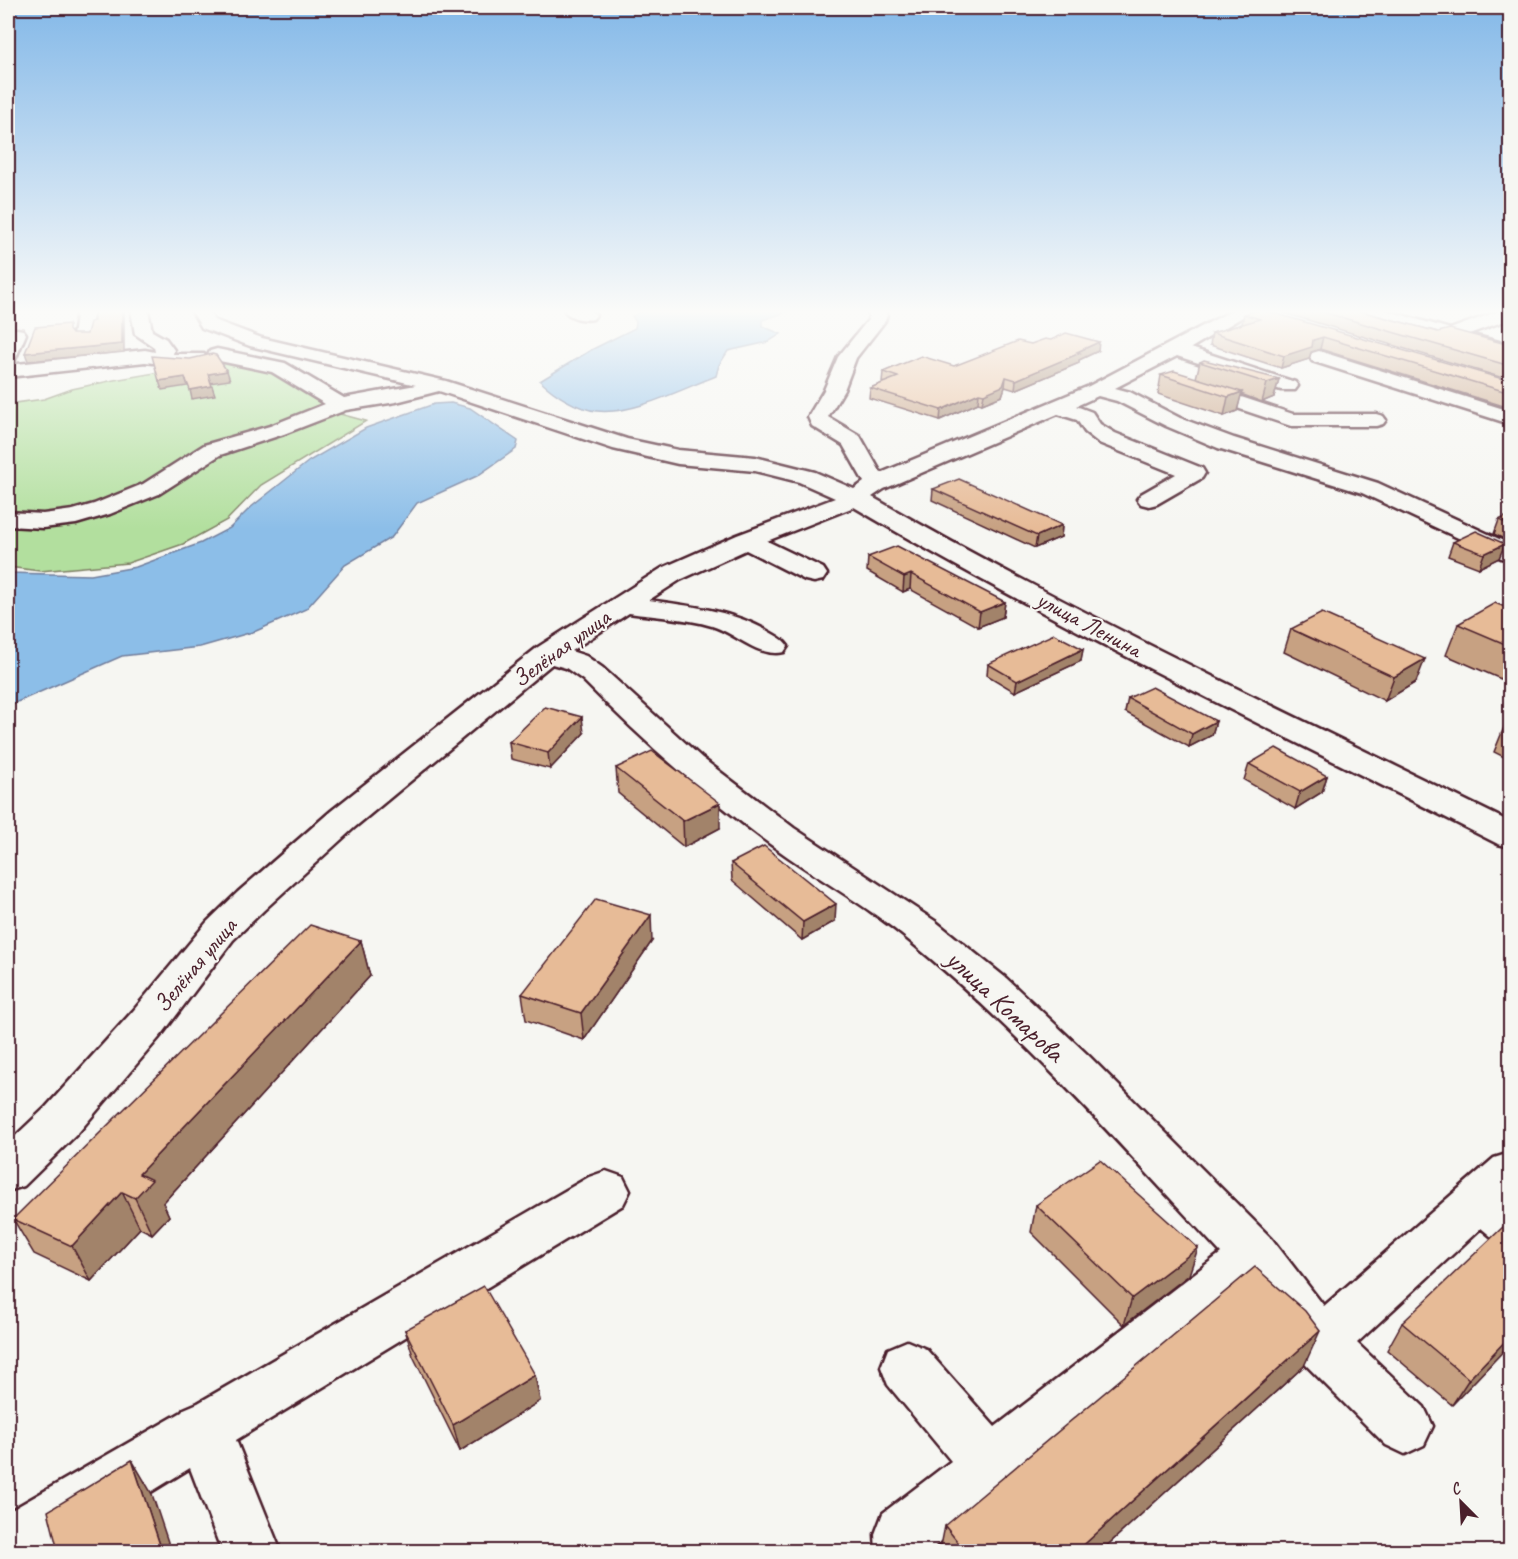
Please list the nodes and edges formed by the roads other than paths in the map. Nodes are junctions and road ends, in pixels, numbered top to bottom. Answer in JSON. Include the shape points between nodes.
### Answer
{"nodes":[{"id":1,"x":304,"y":383,"type":"edge"},
{"id":2,"x":429,"y":383,"type":"edge"},
{"id":3,"x":837,"y":383,"type":"edge"},
{"id":4,"x":1117,"y":383,"type":"edge"},
{"id":5,"x":1182,"y":383,"type":"edge"},
{"id":6,"x":1278,"y":383,"type":"edge"},
{"id":7,"x":1400,"y":383,"type":"edge"},
{"id":8,"x":439,"y":385,"type":"junction"},
{"id":9,"x":1288,"y":386,"type":"dead end"},
{"id":10,"x":1096,"y":390,"type":"junction"},
{"id":11,"x":341,"y":405,"type":"junction"},
{"id":12,"x":1059,"y":406,"type":"junction"},
{"id":13,"x":1510,"y":418,"type":"edge"},
{"id":14,"x":1291,"y":420,"type":"junction"},
{"id":15,"x":1376,"y":420,"type":"dead end"},
{"id":16,"x":1226,"y":443,"type":"junction"},
{"id":17,"x":866,"y":491,"type":"junction"},
{"id":18,"x":1149,"y":499,"type":"dead end"},
{"id":19,"x":8,"y":519,"type":"edge"},
{"id":20,"x":746,"y":540,"type":"junction"},
{"id":21,"x":935,"y":544,"type":"junction"},
{"id":22,"x":1510,"y":553,"type":"edge"},
{"id":23,"x":907,"y":555,"type":"edge"},
{"id":24,"x":814,"y":574,"type":"dead end"},
{"id":25,"x":622,"y":604,"type":"junction"},
{"id":26,"x":774,"y":646,"type":"dead end"},
{"id":27,"x":548,"y":653,"type":"junction"},
{"id":28,"x":1510,"y":836,"type":"edge"},
{"id":29,"x":8,"y":1172,"type":"edge"},
{"id":30,"x":606,"y":1191,"type":"dead end"},
{"id":31,"x":1501,"y":1198,"type":"edge"},
{"id":32,"x":1255,"y":1255,"type":"junction"},
{"id":33,"x":1320,"y":1343,"type":"junction"},
{"id":34,"x":907,"y":1366,"type":"dead end"},
{"id":35,"x":1405,"y":1426,"type":"dead end"},
{"id":36,"x":203,"y":1428,"type":"junction"},
{"id":37,"x":991,"y":1465,"type":"junction"},
{"id":38,"x":8,"y":1545,"type":"edge"},
{"id":39,"x":252,"y":1551,"type":"edge"},
{"id":40,"x":906,"y":1551,"type":"edge"}],
"edges":[{"from":1,"to":11,"type":"street"},
{"from":2,"to":8,"type":"street","name":"улица Ленина"},
{"from":3,"to":17,"type":"street","via":[[819,422],[852,441]]},
{"from":4,"to":10,"type":"street","name":"Зелёная улица"},
{"from":5,"to":14,"type":"street"},
{"from":6,"to":9,"type":"street"},
{"from":7,"to":13,"type":"street"},
{"from":8,"to":11,"type":"street"},
{"from":8,"to":17,"type":"street","name":"улица Ленина","via":[[656,453],[784,470]]},
{"from":10,"to":12,"type":"street","name":"Зелёная улица"},
{"from":10,"to":16,"type":"street","via":[[1123,396]]},
{"from":11,"to":19,"type":"street","via":[[212,450],[150,489],[102,509],[43,521]]},
{"from":12,"to":17,"type":"street","name":"Зелёная улица"},
{"from":12,"to":18,"type":"street","via":[[1085,416],[1092,428],[1107,438],[1194,473]]},
{"from":14,"to":15,"type":"street"},
{"from":14,"to":16,"type":"street"},
{"from":16,"to":22,"type":"street","via":[[1370,488]]},
{"from":17,"to":20,"type":"street","name":"Зелёная улица"},
{"from":17,"to":21,"type":"street","name":"улица Ленина"},
{"from":20,"to":24,"type":"street"},
{"from":20,"to":25,"type":"street","name":"Зелёная улица","via":[[671,574]]},
{"from":21,"to":23,"type":"street"},
{"from":21,"to":28,"type":"street","name":"улица Ленина"},
{"from":25,"to":26,"type":"street","via":[[717,618]]},
{"from":25,"to":27,"type":"street","name":"Зелёная улица"},
{"from":27,"to":29,"type":"street","name":"Зелёная улица","via":[[343,819],[250,901],[220,931],[148,1022],[62,1120]]},
{"from":27,"to":32,"type":"street","name":"улица Комарова","via":[[576,662],[691,765],[782,836],[922,930],[992,988]]},
{"from":30,"to":36,"type":"street"},
{"from":31,"to":33,"type":"street"},
{"from":32,"to":33,"type":"street","name":"улица Комарова"},
{"from":32,"to":37,"type":"street"},
{"from":33,"to":35,"type":"street","name":"улица Комарова"},
{"from":34,"to":37,"type":"street"},
{"from":36,"to":38,"type":"street"},
{"from":36,"to":39,"type":"street"},
{"from":37,"to":40,"type":"street","via":[[904,1534]]}]}
